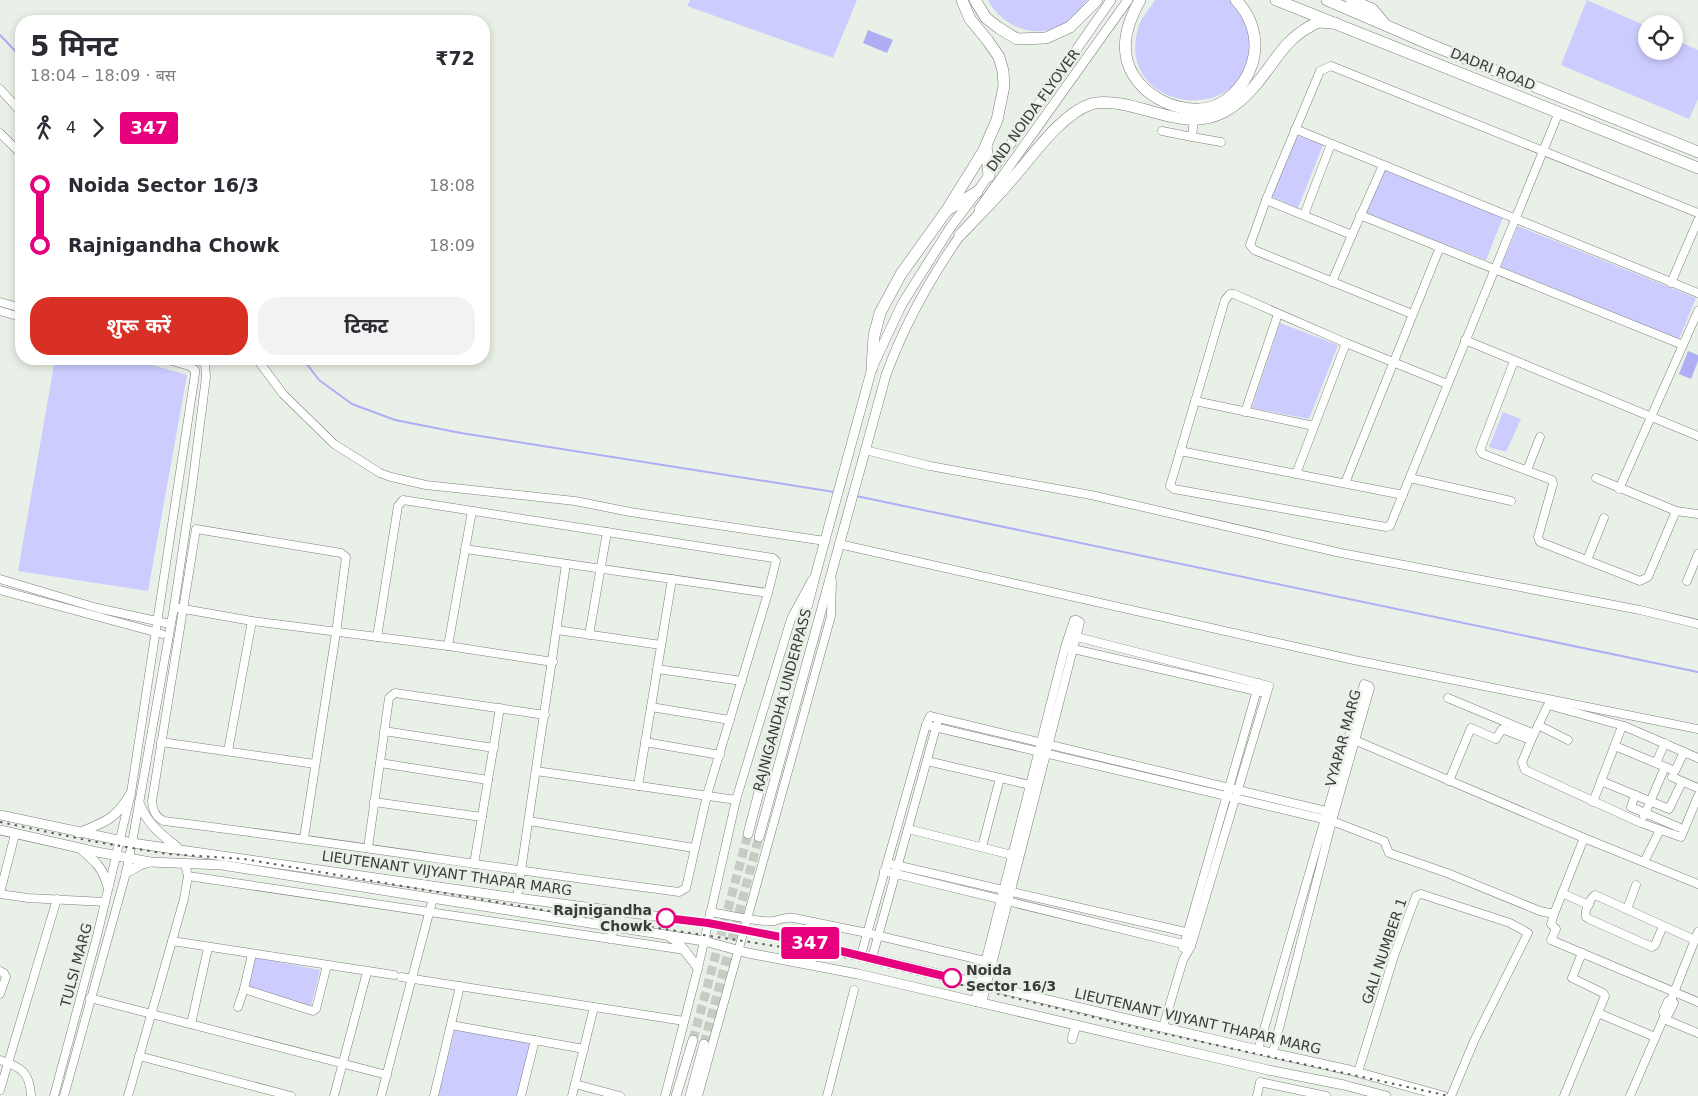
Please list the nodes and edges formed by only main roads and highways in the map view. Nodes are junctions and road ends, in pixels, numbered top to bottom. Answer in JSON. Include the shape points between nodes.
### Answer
{"nodes":[{"id":1,"x":962,"y":0,"type":"edge"},
{"id":2,"x":975,"y":0,"type":"edge"},
{"id":3,"x":1097,"y":0,"type":"edge"},
{"id":4,"x":1111,"y":0,"type":"edge"},
{"id":5,"x":1128,"y":0,"type":"edge"},
{"id":6,"x":1140,"y":0,"type":"edge"},
{"id":7,"x":1236,"y":0,"type":"edge"},
{"id":8,"x":1276,"y":0,"type":"edge"},
{"id":9,"x":1327,"y":0,"type":"edge"},
{"id":10,"x":1351,"y":0,"type":"edge"},
{"id":11,"x":1335,"y":23,"type":"junction"},
{"id":12,"x":1386,"y":25,"type":"junction"},
{"id":13,"x":986,"y":144,"type":"junction"},
{"id":14,"x":1698,"y":152,"type":"edge"},
{"id":15,"x":1698,"y":168,"type":"edge"},
{"id":16,"x":989,"y":176,"type":"junction"},
{"id":17,"x":978,"y":192,"type":"junction"},
{"id":18,"x":947,"y":210,"type":"junction"},
{"id":19,"x":960,"y":235,"type":"junction"},
{"id":20,"x":872,"y":368,"type":"junction"},
{"id":21,"x":864,"y":454,"type":"joint"},
{"id":22,"x":131,"y":793,"type":"road end"},
{"id":23,"x":139,"y":803,"type":"road end"},
{"id":24,"x":0,"y":815,"type":"edge"},
{"id":25,"x":0,"y":830,"type":"edge"},
{"id":26,"x":78,"y":833,"type":"junction"},
{"id":27,"x":748,"y":834,"type":"tunnel mouth"},
{"id":28,"x":759,"y":836,"type":"tunnel mouth"},
{"id":29,"x":79,"y":848,"type":"junction"},
{"id":30,"x":178,"y":848,"type":"junction"},
{"id":31,"x":150,"y":862,"type":"junction"},
{"id":32,"x":126,"y":873,"type":"road end"},
{"id":33,"x":108,"y":887,"type":"road end"},
{"id":34,"x":614,"y":926,"type":"junction"},
{"id":35,"x":665,"y":934,"type":"junction"},
{"id":36,"x":611,"y":939,"type":"road end"},
{"id":37,"x":698,"y":968,"type":"road end"},
{"id":38,"x":1076,"y":1024,"type":"junction"},
{"id":39,"x":1072,"y":1039,"type":"dead end"},
{"id":40,"x":693,"y":1040,"type":"tunnel mouth"},
{"id":41,"x":704,"y":1044,"type":"tunnel mouth"},
{"id":42,"x":1353,"y":1092,"type":"edge"},
{"id":43,"x":676,"y":1096,"type":"edge"},
{"id":44,"x":690,"y":1096,"type":"edge"},
{"id":45,"x":1386,"y":1096,"type":"edge"},
{"id":46,"x":1443,"y":1096,"type":"edge"}],
"edges":[{"from":1,"to":13,"type":"highway","via":[[970,19],[999,57],[1003,71],[1004,86],[997,120]]},
{"from":2,"to":3,"type":"highway","via":[[986,18],[1017,38],[1046,38],[1070,27]]},
{"from":4,"to":16,"type":"main road","name":"DND NOIDA FLYOVER"},
{"from":5,"to":19,"type":"main road","name":"DND NOIDA FLYOVER"},
{"from":6,"to":7,"type":"highway","via":[[1130,19],[1126,55],[1130,68],[1153,96],[1167,104],[1190,108],[1209,108],[1228,99],[1244,82],[1251,68],[1255,53],[1252,24]]},
{"from":8,"to":11,"type":"highway","name":"DADRI ROAD"},
{"from":9,"to":12,"type":"highway","name":"DADRI ROAD"},
{"from":10,"to":12,"type":"highway","via":[[1372,9]]},
{"from":11,"to":15,"type":"highway","name":"DADRI ROAD"},
{"from":11,"to":19,"type":"highway","via":[[1318,22],[1302,31],[1282,49],[1244,97],[1213,118],[1187,120],[1139,107],[1106,102],[1091,104],[1061,124]]},
{"from":12,"to":14,"type":"highway","name":"DADRI ROAD"},
{"from":13,"to":16,"type":"highway"},
{"from":13,"to":18,"type":"highway"},
{"from":16,"to":17,"type":"main road","name":"DND NOIDA FLYOVER"},
{"from":17,"to":18,"type":"highway"},
{"from":17,"to":20,"type":"main road","name":"DND NOIDA FLYOVER","via":[[950,228],[902,304]]},
{"from":18,"to":20,"type":"highway","via":[[901,274],[880,313],[874,336]]},
{"from":19,"to":21,"type":"main road","name":"DND NOIDA FLYOVER","via":[[913,311],[898,344]]},
{"from":20,"to":27,"type":"main road","name":"RAJNIGANDHA UNDERPASS"},
{"from":21,"to":28,"type":"main road","name":"RAJNIGANDHA UNDERPASS"},
{"from":22,"to":26,"type":"main road","via":[[122,809],[109,820]]},
{"from":23,"to":30,"type":"main road","via":[[144,816],[158,833]]},
{"from":24,"to":26,"type":"main road","name":"LIEUTENANT VIJYANT THAPAR MARG"},
{"from":25,"to":29,"type":"main road","name":"LIEUTENANT VIJYANT THAPAR MARG"},
{"from":26,"to":30,"type":"main road","name":"LIEUTENANT VIJYANT THAPAR MARG"},
{"from":29,"to":31,"type":"main road","name":"LIEUTENANT VIJYANT THAPAR MARG"},
{"from":29,"to":33,"type":"main road","via":[[104,872]]},
{"from":30,"to":46,"type":"main road","name":"LIEUTENANT VIJYANT THAPAR MARG","via":[[708,923],[791,939],[1358,1072]]},
{"from":31,"to":32,"type":"main road"},
{"from":31,"to":34,"type":"main road","name":"LIEUTENANT VIJYANT THAPAR MARG","via":[[222,865]]},
{"from":34,"to":35,"type":"main road","name":"LIEUTENANT VIJYANT THAPAR MARG"},
{"from":34,"to":36,"type":"main road"},
{"from":35,"to":37,"type":"main road","via":[[678,942]]},
{"from":35,"to":38,"type":"main road","name":"LIEUTENANT VIJYANT THAPAR MARG"},
{"from":38,"to":39,"type":"main road"},
{"from":38,"to":42,"type":"main road","name":"LIEUTENANT VIJYANT THAPAR MARG"},
{"from":40,"to":43,"type":"main road"},
{"from":41,"to":44,"type":"main road"},
{"from":42,"to":45,"type":"main road","name":"LIEUTENANT VIJYANT THAPAR MARG"}]}
